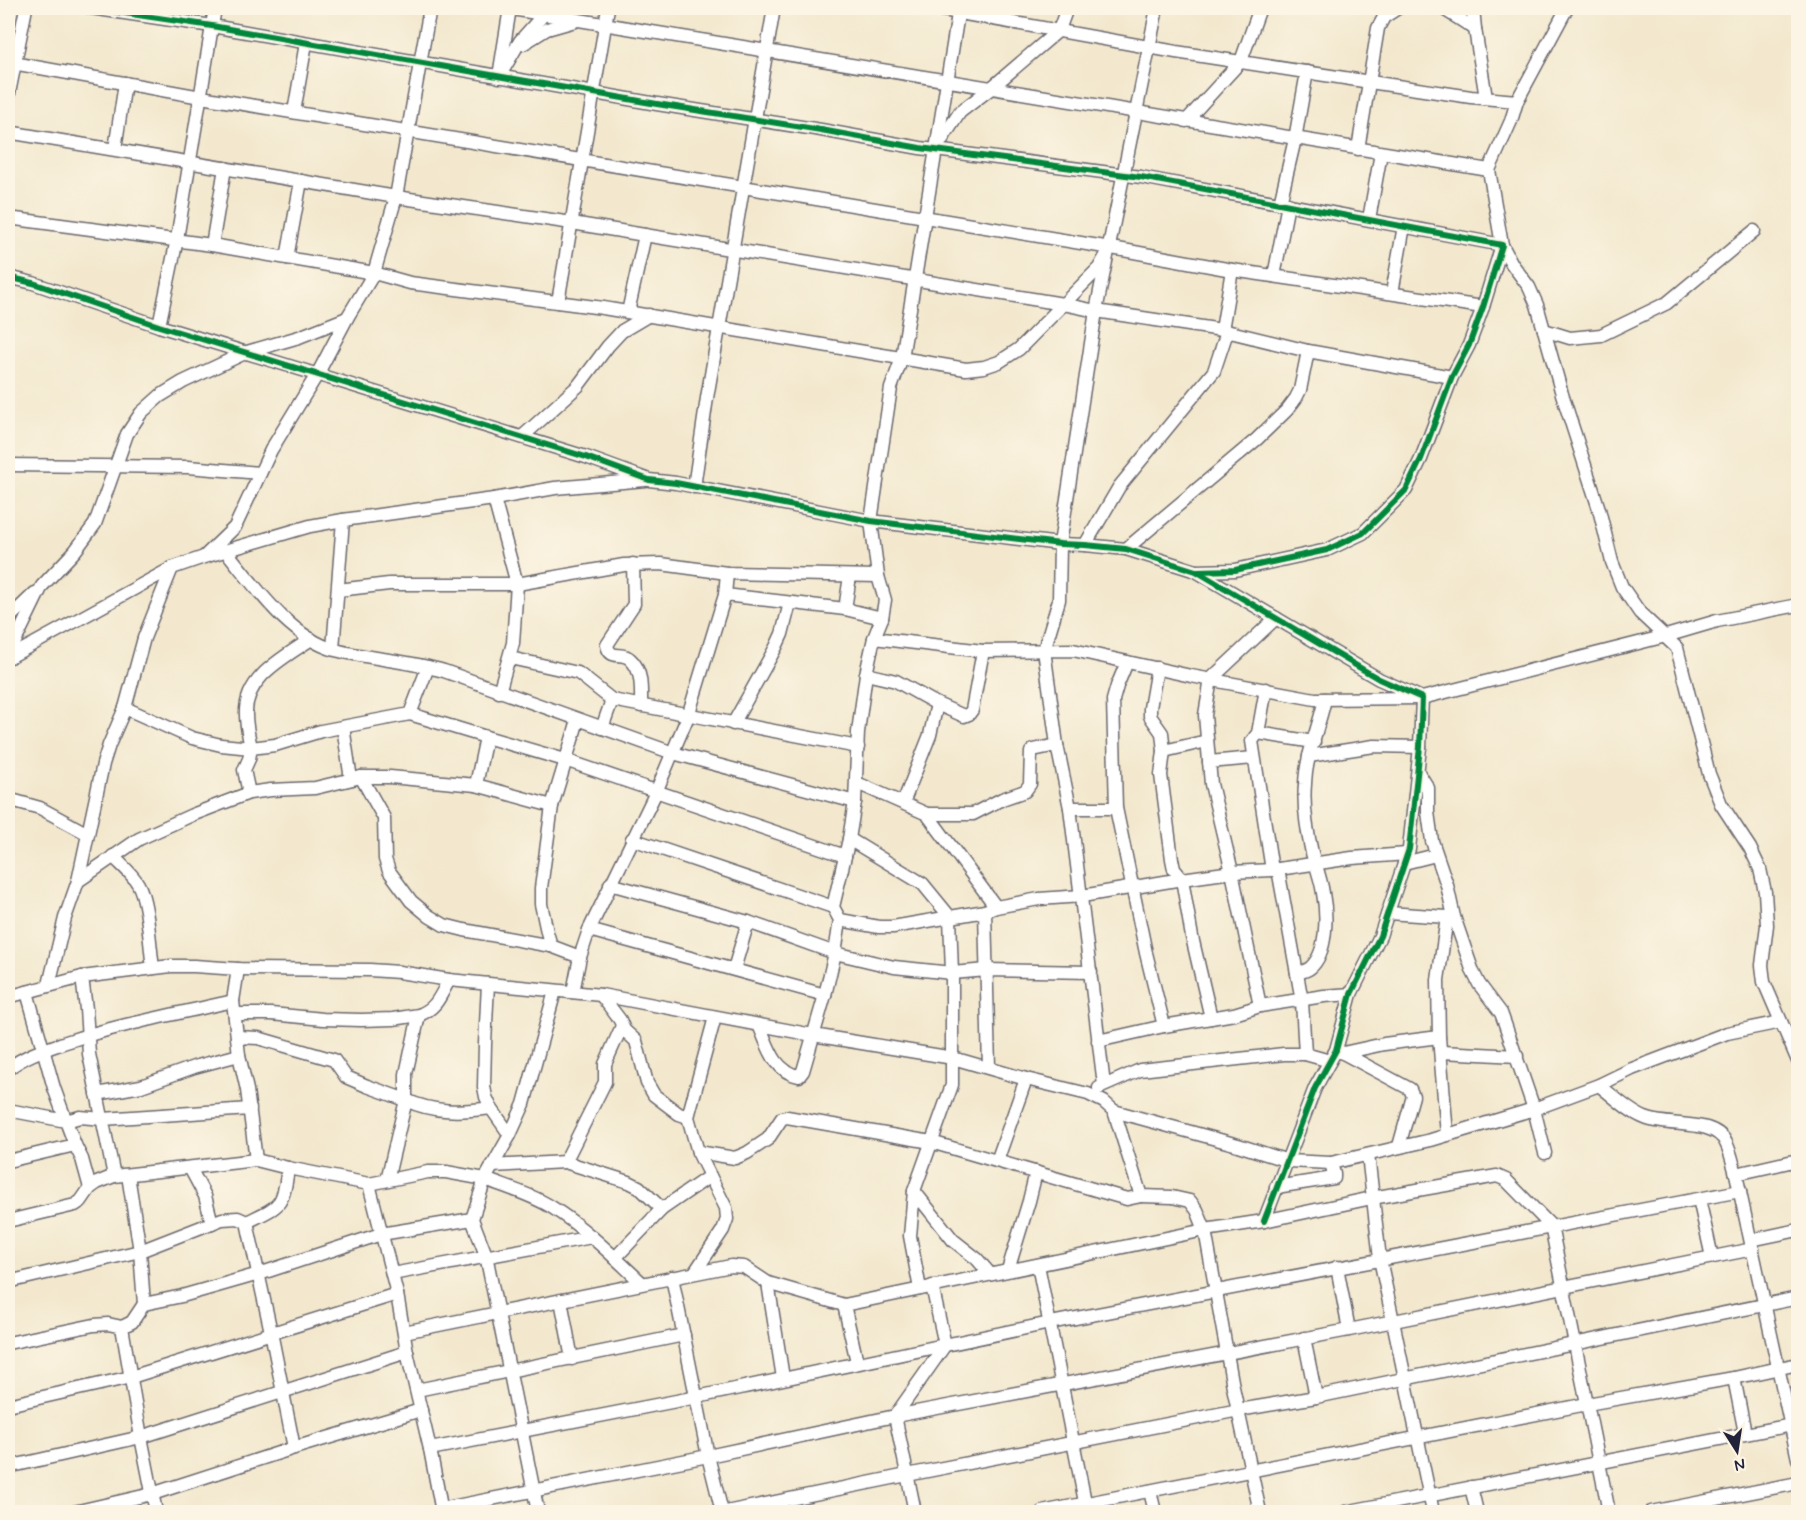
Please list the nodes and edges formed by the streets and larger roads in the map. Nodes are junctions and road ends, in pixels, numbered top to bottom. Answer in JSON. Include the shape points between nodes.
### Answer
{"nodes":[{"id":1,"x":26,"y":8,"type":"edge"},
{"id":2,"x":91,"y":8,"type":"edge"},
{"id":3,"x":215,"y":8,"type":"edge"},
{"id":4,"x":430,"y":8,"type":"edge"},
{"id":5,"x":509,"y":8,"type":"edge"},
{"id":6,"x":608,"y":8,"type":"edge"},
{"id":7,"x":774,"y":8,"type":"edge"},
{"id":8,"x":932,"y":8,"type":"edge"},
{"id":9,"x":1067,"y":8,"type":"edge"},
{"id":10,"x":1072,"y":8,"type":"edge"},
{"id":11,"x":1157,"y":8,"type":"edge"},
{"id":12,"x":1260,"y":8,"type":"edge"},
{"id":13,"x":1398,"y":8,"type":"edge"},
{"id":14,"x":1442,"y":8,"type":"edge"},
{"id":15,"x":1473,"y":8,"type":"edge"},
{"id":16,"x":1567,"y":8,"type":"edge"},
{"id":17,"x":958,"y":9,"type":"edge"},
{"id":18,"x":545,"y":11,"type":"edge"},
{"id":19,"x":156,"y":12,"type":"edge"},
{"id":20,"x":579,"y":20,"type":"junction"},
{"id":21,"x":606,"y":25,"type":"junction"},
{"id":22,"x":212,"y":26,"type":"junction"},
{"id":23,"x":1475,"y":29,"type":"junction"},
{"id":24,"x":1059,"y":30,"type":"junction"},
{"id":25,"x":306,"y":43,"type":"junction"},
{"id":26,"x":517,"y":47,"type":"junction"},
{"id":27,"x":1148,"y":47,"type":"junction"},
{"id":28,"x":766,"y":52,"type":"junction"},
{"id":29,"x":1241,"y":61,"type":"junction"},
{"id":30,"x":13,"y":63,"type":"junction"},
{"id":31,"x":420,"y":63,"type":"junction"},
{"id":32,"x":1306,"y":72,"type":"junction"},
{"id":33,"x":499,"y":77,"type":"junction"},
{"id":34,"x":947,"y":82,"type":"junction"},
{"id":35,"x":1370,"y":82,"type":"junction"},
{"id":36,"x":125,"y":83,"type":"junction"},
{"id":37,"x":990,"y":89,"type":"junction"},
{"id":38,"x":594,"y":93,"type":"junction"},
{"id":39,"x":201,"y":97,"type":"junction"},
{"id":40,"x":8,"y":98,"type":"edge"},
{"id":41,"x":1486,"y":98,"type":"junction"},
{"id":42,"x":1517,"y":101,"type":"junction"},
{"id":43,"x":294,"y":112,"type":"junction"},
{"id":44,"x":1135,"y":113,"type":"junction"},
{"id":45,"x":755,"y":119,"type":"junction"},
{"id":46,"x":1186,"y":121,"type":"junction"},
{"id":47,"x":408,"y":131,"type":"junction"},
{"id":48,"x":8,"y":132,"type":"edge"},
{"id":49,"x":1294,"y":139,"type":"junction"},
{"id":50,"x":115,"y":149,"type":"junction"},
{"id":51,"x":1358,"y":149,"type":"junction"},
{"id":52,"x":936,"y":150,"type":"junction"},
{"id":53,"x":1381,"y":153,"type":"junction"},
{"id":54,"x":583,"y":160,"type":"junction"},
{"id":55,"x":189,"y":161,"type":"junction"},
{"id":56,"x":225,"y":168,"type":"junction"},
{"id":57,"x":1489,"y":170,"type":"junction"},
{"id":58,"x":1123,"y":175,"type":"junction"},
{"id":59,"x":301,"y":181,"type":"junction"},
{"id":60,"x":743,"y":187,"type":"junction"},
{"id":61,"x":396,"y":197,"type":"junction"},
{"id":62,"x":1284,"y":203,"type":"junction"},
{"id":63,"x":8,"y":218,"type":"edge"},
{"id":64,"x":925,"y":218,"type":"junction"},
{"id":65,"x":1369,"y":219,"type":"junction"},
{"id":66,"x":572,"y":222,"type":"junction"},
{"id":67,"x":1404,"y":226,"type":"junction"},
{"id":68,"x":1754,"y":231,"type":"dead end"},
{"id":69,"x":645,"y":235,"type":"junction"},
{"id":70,"x":177,"y":239,"type":"junction"},
{"id":71,"x":1502,"y":244,"type":"junction"},
{"id":72,"x":212,"y":245,"type":"junction"},
{"id":73,"x":733,"y":250,"type":"junction"},
{"id":74,"x":1108,"y":251,"type":"junction"},
{"id":75,"x":287,"y":258,"type":"junction"},
{"id":76,"x":1232,"y":270,"type":"junction"},
{"id":77,"x":374,"y":273,"type":"junction"},
{"id":78,"x":1274,"y":276,"type":"junction"},
{"id":79,"x":8,"y":277,"type":"edge"},
{"id":80,"x":914,"y":281,"type":"junction"},
{"id":81,"x":1392,"y":293,"type":"junction"},
{"id":82,"x":558,"y":302,"type":"junction"},
{"id":83,"x":1063,"y":304,"type":"junction"},
{"id":84,"x":1483,"y":307,"type":"junction"},
{"id":85,"x":1096,"y":311,"type":"junction"},
{"id":86,"x":628,"y":312,"type":"junction"},
{"id":87,"x":649,"y":315,"type":"junction"},
{"id":88,"x":346,"y":318,"type":"junction"},
{"id":89,"x":159,"y":326,"type":"junction"},
{"id":90,"x":720,"y":327,"type":"junction"},
{"id":91,"x":1544,"y":330,"type":"junction"},
{"id":92,"x":1225,"y":331,"type":"junction"},
{"id":93,"x":1308,"y":351,"type":"junction"},
{"id":94,"x":247,"y":352,"type":"junction"},
{"id":95,"x":902,"y":358,"type":"junction"},
{"id":96,"x":318,"y":373,"type":"junction"},
{"id":97,"x":1452,"y":377,"type":"junction"},
{"id":98,"x":522,"y":437,"type":"junction"},
{"id":99,"x":8,"y":465,"type":"edge"},
{"id":100,"x":116,"y":466,"type":"junction"},
{"id":101,"x":260,"y":473,"type":"junction"},
{"id":102,"x":649,"y":480,"type":"junction"},
{"id":103,"x":694,"y":487,"type":"junction"},
{"id":104,"x":494,"y":499,"type":"junction"},
{"id":105,"x":343,"y":520,"type":"junction"},
{"id":106,"x":871,"y":521,"type":"junction"},
{"id":107,"x":1060,"y":544,"type":"junction"},
{"id":108,"x":1085,"y":544,"type":"junction"},
{"id":109,"x":1126,"y":549,"type":"junction"},
{"id":110,"x":226,"y":551,"type":"junction"},
{"id":111,"x":204,"y":556,"type":"junction"},
{"id":112,"x":633,"y":564,"type":"junction"},
{"id":113,"x":172,"y":568,"type":"junction"},
{"id":114,"x":1196,"y":571,"type":"junction"},
{"id":115,"x":727,"y":573,"type":"junction"},
{"id":116,"x":850,"y":576,"type":"junction"},
{"id":117,"x":878,"y":576,"type":"junction"},
{"id":118,"x":517,"y":584,"type":"junction"},
{"id":119,"x":42,"y":586,"type":"junction"},
{"id":120,"x":338,"y":590,"type":"junction"},
{"id":121,"x":725,"y":595,"type":"junction"},
{"id":122,"x":790,"y":603,"type":"junction"},
{"id":123,"x":1798,"y":605,"type":"edge"},
{"id":124,"x":844,"y":609,"type":"junction"},
{"id":125,"x":882,"y":618,"type":"junction"},
{"id":126,"x":1276,"y":618,"type":"junction"},
{"id":127,"x":8,"y":620,"type":"edge"},
{"id":128,"x":1666,"y":636,"type":"junction"},
{"id":129,"x":874,"y":638,"type":"junction"},
{"id":130,"x":310,"y":639,"type":"junction"},
{"id":131,"x":333,"y":649,"type":"junction"},
{"id":132,"x":1044,"y":650,"type":"junction"},
{"id":133,"x":983,"y":651,"type":"junction"},
{"id":134,"x":8,"y":657,"type":"edge"},
{"id":135,"x":510,"y":658,"type":"junction"},
{"id":136,"x":1127,"y":662,"type":"junction"},
{"id":137,"x":428,"y":667,"type":"junction"},
{"id":138,"x":1157,"y":668,"type":"junction"},
{"id":139,"x":866,"y":674,"type":"junction"},
{"id":140,"x":1211,"y":679,"type":"junction"},
{"id":141,"x":1266,"y":689,"type":"junction"},
{"id":142,"x":499,"y":692,"type":"junction"},
{"id":143,"x":1422,"y":698,"type":"junction"},
{"id":144,"x":1325,"y":699,"type":"junction"},
{"id":145,"x":612,"y":700,"type":"junction"},
{"id":146,"x":937,"y":704,"type":"junction"},
{"id":147,"x":641,"y":706,"type":"junction"},
{"id":148,"x":125,"y":708,"type":"junction"},
{"id":149,"x":410,"y":714,"type":"junction"},
{"id":150,"x":688,"y":716,"type":"junction"},
{"id":151,"x":578,"y":720,"type":"junction"},
{"id":152,"x":734,"y":724,"type":"junction"},
{"id":153,"x":344,"y":727,"type":"junction"},
{"id":154,"x":602,"y":728,"type":"junction"},
{"id":155,"x":1258,"y":733,"type":"junction"},
{"id":156,"x":486,"y":737,"type":"junction"},
{"id":157,"x":1207,"y":741,"type":"junction"},
{"id":158,"x":1314,"y":742,"type":"junction"},
{"id":159,"x":1057,"y":745,"type":"junction"},
{"id":160,"x":858,"y":747,"type":"junction"},
{"id":161,"x":1420,"y":747,"type":"junction"},
{"id":162,"x":251,"y":748,"type":"junction"},
{"id":163,"x":1164,"y":751,"type":"junction"},
{"id":164,"x":673,"y":753,"type":"junction"},
{"id":165,"x":1309,"y":756,"type":"junction"},
{"id":166,"x":1254,"y":758,"type":"junction"},
{"id":167,"x":565,"y":760,"type":"junction"},
{"id":168,"x":1209,"y":762,"type":"junction"},
{"id":169,"x":1418,"y":772,"type":"junction"},
{"id":170,"x":356,"y":778,"type":"junction"},
{"id":171,"x":857,"y":783,"type":"junction"},
{"id":172,"x":476,"y":785,"type":"junction"},
{"id":173,"x":656,"y":792,"type":"junction"},
{"id":174,"x":249,"y":793,"type":"junction"},
{"id":175,"x":8,"y":799,"type":"edge"},
{"id":176,"x":855,"y":802,"type":"junction"},
{"id":177,"x":903,"y":802,"type":"junction"},
{"id":178,"x":552,"y":806,"type":"junction"},
{"id":179,"x":1070,"y":808,"type":"junction"},
{"id":180,"x":1116,"y":808,"type":"junction"},
{"id":181,"x":927,"y":814,"type":"junction"},
{"id":182,"x":88,"y":834,"type":"junction"},
{"id":183,"x":632,"y":839,"type":"junction"},
{"id":184,"x":849,"y":839,"type":"junction"},
{"id":185,"x":1436,"y":855,"type":"junction"},
{"id":186,"x":113,"y":856,"type":"junction"},
{"id":187,"x":845,"y":856,"type":"junction"},
{"id":188,"x":1406,"y":859,"type":"junction"},
{"id":189,"x":1316,"y":864,"type":"junction"},
{"id":190,"x":1275,"y":869,"type":"junction"},
{"id":191,"x":1233,"y":872,"type":"junction"},
{"id":192,"x":1182,"y":879,"type":"junction"},
{"id":193,"x":78,"y":880,"type":"junction"},
{"id":194,"x":610,"y":884,"type":"junction"},
{"id":195,"x":1132,"y":887,"type":"junction"},
{"id":196,"x":1082,"y":896,"type":"junction"},
{"id":197,"x":833,"y":907,"type":"junction"},
{"id":198,"x":991,"y":909,"type":"junction"},
{"id":199,"x":1388,"y":913,"type":"junction"},
{"id":200,"x":950,"y":917,"type":"junction"},
{"id":201,"x":1450,"y":917,"type":"junction"},
{"id":202,"x":840,"y":920,"type":"junction"},
{"id":203,"x":748,"y":922,"type":"junction"},
{"id":204,"x":589,"y":930,"type":"junction"},
{"id":205,"x":551,"y":946,"type":"junction"},
{"id":206,"x":835,"y":953,"type":"junction"},
{"id":207,"x":580,"y":957,"type":"junction"},
{"id":208,"x":153,"y":968,"type":"junction"},
{"id":209,"x":238,"y":969,"type":"junction"},
{"id":210,"x":734,"y":969,"type":"junction"},
{"id":211,"x":987,"y":970,"type":"junction"},
{"id":212,"x":1091,"y":972,"type":"junction"},
{"id":213,"x":952,"y":973,"type":"junction"},
{"id":214,"x":1297,"y":973,"type":"junction"},
{"id":215,"x":82,"y":977,"type":"junction"},
{"id":216,"x":449,"y":980,"type":"junction"},
{"id":217,"x":488,"y":984,"type":"junction"},
{"id":218,"x":50,"y":985,"type":"junction"},
{"id":219,"x":555,"y":991,"type":"junction"},
{"id":220,"x":27,"y":992,"type":"junction"},
{"id":221,"x":573,"y":992,"type":"junction"},
{"id":222,"x":1351,"y":994,"type":"junction"},
{"id":223,"x":601,"y":995,"type":"junction"},
{"id":224,"x":825,"y":995,"type":"junction"},
{"id":225,"x":8,"y":997,"type":"edge"},
{"id":226,"x":1302,"y":1001,"type":"junction"},
{"id":227,"x":1260,"y":1006,"type":"junction"},
{"id":228,"x":234,"y":1008,"type":"junction"},
{"id":229,"x":419,"y":1015,"type":"junction"},
{"id":230,"x":715,"y":1017,"type":"junction"},
{"id":231,"x":1211,"y":1018,"type":"junction"},
{"id":232,"x":1781,"y":1022,"type":"junction"},
{"id":233,"x":759,"y":1025,"type":"junction"},
{"id":234,"x":622,"y":1026,"type":"junction"},
{"id":235,"x":1164,"y":1026,"type":"junction"},
{"id":236,"x":87,"y":1035,"type":"junction"},
{"id":237,"x":813,"y":1035,"type":"junction"},
{"id":238,"x":237,"y":1037,"type":"junction"},
{"id":239,"x":1439,"y":1037,"type":"junction"},
{"id":240,"x":1098,"y":1041,"type":"junction"},
{"id":241,"x":44,"y":1050,"type":"junction"},
{"id":242,"x":1442,"y":1052,"type":"junction"},
{"id":243,"x":1305,"y":1054,"type":"junction"},
{"id":244,"x":239,"y":1055,"type":"junction"},
{"id":245,"x":1336,"y":1055,"type":"junction"},
{"id":246,"x":1517,"y":1056,"type":"junction"},
{"id":247,"x":953,"y":1058,"type":"junction"},
{"id":248,"x":1798,"y":1061,"type":"edge"},
{"id":249,"x":989,"y":1068,"type":"junction"},
{"id":250,"x":8,"y":1069,"type":"edge"},
{"id":251,"x":1026,"y":1079,"type":"junction"},
{"id":252,"x":1104,"y":1085,"type":"junction"},
{"id":253,"x":1599,"y":1085,"type":"junction"},
{"id":254,"x":97,"y":1094,"type":"junction"},
{"id":255,"x":1088,"y":1094,"type":"junction"},
{"id":256,"x":406,"y":1100,"type":"junction"},
{"id":257,"x":250,"y":1108,"type":"junction"},
{"id":258,"x":490,"y":1108,"type":"junction"},
{"id":259,"x":1534,"y":1109,"type":"junction"},
{"id":260,"x":8,"y":1110,"type":"edge"},
{"id":261,"x":1114,"y":1112,"type":"junction"},
{"id":262,"x":688,"y":1118,"type":"junction"},
{"id":263,"x":104,"y":1119,"type":"junction"},
{"id":264,"x":66,"y":1121,"type":"junction"},
{"id":265,"x":510,"y":1135,"type":"junction"},
{"id":266,"x":1447,"y":1135,"type":"junction"},
{"id":267,"x":931,"y":1142,"type":"junction"},
{"id":268,"x":75,"y":1145,"type":"junction"},
{"id":269,"x":1399,"y":1146,"type":"junction"},
{"id":270,"x":698,"y":1152,"type":"junction"},
{"id":271,"x":1545,"y":1153,"type":"dead end"},
{"id":272,"x":1368,"y":1155,"type":"junction"},
{"id":273,"x":256,"y":1160,"type":"junction"},
{"id":274,"x":1798,"y":1160,"type":"edge"},
{"id":275,"x":8,"y":1161,"type":"edge"},
{"id":276,"x":565,"y":1161,"type":"junction"},
{"id":277,"x":997,"y":1161,"type":"junction"},
{"id":278,"x":1288,"y":1161,"type":"junction"},
{"id":279,"x":1331,"y":1163,"type":"junction"},
{"id":280,"x":492,"y":1166,"type":"junction"},
{"id":281,"x":190,"y":1168,"type":"junction"},
{"id":282,"x":288,"y":1168,"type":"junction"},
{"id":283,"x":1036,"y":1172,"type":"junction"},
{"id":284,"x":1736,"y":1174,"type":"junction"},
{"id":285,"x":128,"y":1175,"type":"junction"},
{"id":286,"x":114,"y":1176,"type":"junction"},
{"id":287,"x":710,"y":1176,"type":"junction"},
{"id":288,"x":485,"y":1179,"type":"junction"},
{"id":289,"x":387,"y":1180,"type":"junction"},
{"id":290,"x":369,"y":1184,"type":"junction"},
{"id":291,"x":1276,"y":1187,"type":"junction"},
{"id":292,"x":90,"y":1188,"type":"junction"},
{"id":293,"x":914,"y":1191,"type":"junction"},
{"id":294,"x":1740,"y":1191,"type":"junction"},
{"id":295,"x":1141,"y":1196,"type":"junction"},
{"id":296,"x":1372,"y":1198,"type":"junction"},
{"id":297,"x":1698,"y":1199,"type":"junction"},
{"id":298,"x":662,"y":1209,"type":"junction"},
{"id":299,"x":472,"y":1219,"type":"junction"},
{"id":300,"x":8,"y":1221,"type":"edge"},
{"id":301,"x":1264,"y":1221,"type":"junction"},
{"id":302,"x":247,"y":1222,"type":"junction"},
{"id":303,"x":212,"y":1223,"type":"junction"},
{"id":304,"x":1551,"y":1226,"type":"junction"},
{"id":305,"x":1205,"y":1230,"type":"junction"},
{"id":306,"x":1798,"y":1230,"type":"edge"},
{"id":307,"x":381,"y":1234,"type":"junction"},
{"id":308,"x":592,"y":1237,"type":"junction"},
{"id":309,"x":1752,"y":1245,"type":"junction"},
{"id":310,"x":140,"y":1251,"type":"junction"},
{"id":311,"x":486,"y":1256,"type":"junction"},
{"id":312,"x":1712,"y":1257,"type":"junction"},
{"id":313,"x":615,"y":1258,"type":"junction"},
{"id":314,"x":1380,"y":1259,"type":"junction"},
{"id":315,"x":1038,"y":1265,"type":"junction"},
{"id":316,"x":1337,"y":1267,"type":"junction"},
{"id":317,"x":1008,"y":1270,"type":"junction"},
{"id":318,"x":695,"y":1272,"type":"junction"},
{"id":319,"x":259,"y":1274,"type":"junction"},
{"id":320,"x":392,"y":1274,"type":"junction"},
{"id":321,"x":990,"y":1274,"type":"junction"},
{"id":322,"x":672,"y":1277,"type":"junction"},
{"id":323,"x":8,"y":1282,"type":"edge"},
{"id":324,"x":642,"y":1283,"type":"junction"},
{"id":325,"x":768,"y":1283,"type":"junction"},
{"id":326,"x":926,"y":1287,"type":"junction"},
{"id":327,"x":1562,"y":1287,"type":"junction"},
{"id":328,"x":1216,"y":1291,"type":"junction"},
{"id":329,"x":397,"y":1294,"type":"junction"},
{"id":330,"x":1798,"y":1298,"type":"edge"},
{"id":331,"x":561,"y":1300,"type":"junction"},
{"id":332,"x":144,"y":1304,"type":"junction"},
{"id":333,"x":844,"y":1305,"type":"junction"},
{"id":334,"x":1765,"y":1305,"type":"junction"},
{"id":335,"x":497,"y":1314,"type":"junction"},
{"id":336,"x":1394,"y":1320,"type":"junction"},
{"id":337,"x":1050,"y":1323,"type":"junction"},
{"id":338,"x":122,"y":1327,"type":"junction"},
{"id":339,"x":1349,"y":1330,"type":"junction"},
{"id":340,"x":271,"y":1332,"type":"junction"},
{"id":341,"x":404,"y":1332,"type":"junction"},
{"id":342,"x":684,"y":1335,"type":"junction"},
{"id":343,"x":1304,"y":1338,"type":"junction"},
{"id":344,"x":8,"y":1343,"type":"edge"},
{"id":345,"x":1574,"y":1343,"type":"junction"},
{"id":346,"x":945,"y":1345,"type":"junction"},
{"id":347,"x":407,"y":1352,"type":"junction"},
{"id":348,"x":1227,"y":1353,"type":"junction"},
{"id":349,"x":572,"y":1359,"type":"junction"},
{"id":350,"x":857,"y":1362,"type":"junction"},
{"id":351,"x":1798,"y":1364,"type":"edge"},
{"id":352,"x":1779,"y":1368,"type":"junction"},
{"id":353,"x":510,"y":1372,"type":"junction"},
{"id":354,"x":131,"y":1377,"type":"junction"},
{"id":355,"x":783,"y":1378,"type":"junction"},
{"id":356,"x":1734,"y":1378,"type":"junction"},
{"id":357,"x":1406,"y":1379,"type":"junction"},
{"id":358,"x":1063,"y":1383,"type":"junction"},
{"id":359,"x":417,"y":1390,"type":"junction"},
{"id":360,"x":284,"y":1392,"type":"junction"},
{"id":361,"x":697,"y":1397,"type":"junction"},
{"id":362,"x":1317,"y":1397,"type":"junction"},
{"id":363,"x":1587,"y":1404,"type":"junction"},
{"id":364,"x":8,"y":1405,"type":"edge"},
{"id":365,"x":421,"y":1410,"type":"junction"},
{"id":366,"x":1239,"y":1410,"type":"junction"},
{"id":367,"x":896,"y":1416,"type":"junction"},
{"id":368,"x":1794,"y":1431,"type":"edge"},
{"id":369,"x":521,"y":1432,"type":"junction"},
{"id":370,"x":1745,"y":1433,"type":"junction"},
{"id":371,"x":141,"y":1437,"type":"junction"},
{"id":372,"x":1417,"y":1439,"type":"junction"},
{"id":373,"x":1073,"y":1443,"type":"junction"},
{"id":374,"x":294,"y":1448,"type":"junction"},
{"id":375,"x":430,"y":1449,"type":"junction"},
{"id":376,"x":708,"y":1456,"type":"junction"},
{"id":377,"x":1798,"y":1459,"type":"edge"},
{"id":378,"x":1598,"y":1463,"type":"junction"},
{"id":379,"x":8,"y":1467,"type":"edge"},
{"id":380,"x":1251,"y":1472,"type":"junction"},
{"id":381,"x":906,"y":1475,"type":"junction"},
{"id":382,"x":1798,"y":1483,"type":"edge"},
{"id":383,"x":1471,"y":1488,"type":"junction"},
{"id":384,"x":533,"y":1490,"type":"junction"},
{"id":385,"x":1150,"y":1491,"type":"junction"},
{"id":386,"x":152,"y":1494,"type":"junction"},
{"id":387,"x":1429,"y":1495,"type":"junction"},
{"id":388,"x":1087,"y":1508,"type":"edge"},
{"id":389,"x":442,"y":1510,"type":"edge"},
{"id":390,"x":74,"y":1512,"type":"edge"},
{"id":391,"x":156,"y":1512,"type":"edge"},
{"id":392,"x":538,"y":1512,"type":"edge"},
{"id":393,"x":724,"y":1512,"type":"edge"},
{"id":394,"x":915,"y":1512,"type":"edge"},
{"id":395,"x":1042,"y":1512,"type":"edge"},
{"id":396,"x":1155,"y":1512,"type":"edge"},
{"id":397,"x":1260,"y":1512,"type":"edge"},
{"id":398,"x":1345,"y":1512,"type":"edge"},
{"id":399,"x":1433,"y":1512,"type":"edge"},
{"id":400,"x":1477,"y":1512,"type":"edge"},
{"id":401,"x":1609,"y":1512,"type":"edge"},
{"id":402,"x":1651,"y":1512,"type":"edge"}],
"edges":[{"from":1,"to":30,"type":"street"},
{"from":2,"to":19,"type":"street"},
{"from":3,"to":22,"type":"street"},
{"from":4,"to":31,"type":"street"},
{"from":5,"to":18,"type":"street"},
{"from":5,"to":33,"type":"street"},
{"from":6,"to":21,"type":"street"},
{"from":7,"to":28,"type":"street"},
{"from":8,"to":17,"type":"street"},
{"from":9,"to":24,"type":"street"},
{"from":10,"to":24,"type":"street"},
{"from":11,"to":27,"type":"street"},
{"from":12,"to":29,"type":"street"},
{"from":13,"to":35,"type":"street","via":[[1384,17],[1378,28]]},
{"from":14,"to":23,"type":"street"},
{"from":15,"to":23,"type":"street"},
{"from":16,"to":42,"type":"street"},
{"from":17,"to":24,"type":"street"},
{"from":17,"to":34,"type":"street"},
{"from":18,"to":20,"type":"street"},
{"from":18,"to":26,"type":"street"},
{"from":19,"to":22,"type":"street"},
{"from":20,"to":21,"type":"street"},
{"from":20,"to":26,"type":"street","via":[[547,29]]},
{"from":21,"to":28,"type":"street"},
{"from":21,"to":38,"type":"street"},
{"from":22,"to":25,"type":"street"},
{"from":22,"to":39,"type":"street"},
{"from":23,"to":41,"type":"street"},
{"from":24,"to":27,"type":"street"},
{"from":24,"to":37,"type":"street"},
{"from":25,"to":31,"type":"street"},
{"from":25,"to":43,"type":"street"},
{"from":26,"to":33,"type":"street"},
{"from":27,"to":29,"type":"street"},
{"from":27,"to":44,"type":"street"},
{"from":28,"to":34,"type":"street"},
{"from":28,"to":45,"type":"street"},
{"from":29,"to":32,"type":"street"},
{"from":29,"to":46,"type":"street"},
{"from":30,"to":36,"type":"street"},
{"from":30,"to":40,"type":"street"},
{"from":31,"to":33,"type":"street"},
{"from":31,"to":47,"type":"street"},
{"from":32,"to":35,"type":"street"},
{"from":32,"to":49,"type":"street"},
{"from":33,"to":38,"type":"street"},
{"from":34,"to":37,"type":"street"},
{"from":34,"to":52,"type":"street"},
{"from":35,"to":41,"type":"street"},
{"from":35,"to":51,"type":"street"},
{"from":36,"to":39,"type":"street"},
{"from":36,"to":50,"type":"street"},
{"from":37,"to":44,"type":"street"},
{"from":37,"to":52,"type":"street","via":[[960,112]]},
{"from":38,"to":45,"type":"street"},
{"from":38,"to":54,"type":"street"},
{"from":39,"to":43,"type":"street"},
{"from":39,"to":55,"type":"street"},
{"from":41,"to":42,"type":"street"},
{"from":42,"to":57,"type":"street"},
{"from":43,"to":47,"type":"street"},
{"from":44,"to":46,"type":"street"},
{"from":44,"to":58,"type":"street"},
{"from":45,"to":52,"type":"street"},
{"from":45,"to":60,"type":"street"},
{"from":46,"to":49,"type":"street"},
{"from":47,"to":54,"type":"street"},
{"from":47,"to":61,"type":"street"},
{"from":48,"to":50,"type":"street"},
{"from":49,"to":51,"type":"street"},
{"from":49,"to":62,"type":"street"},
{"from":50,"to":55,"type":"street"},
{"from":51,"to":53,"type":"street"},
{"from":52,"to":58,"type":"street"},
{"from":52,"to":64,"type":"street"},
{"from":53,"to":57,"type":"street"},
{"from":53,"to":65,"type":"street"},
{"from":54,"to":60,"type":"street"},
{"from":54,"to":66,"type":"street"},
{"from":55,"to":56,"type":"street"},
{"from":55,"to":70,"type":"street"},
{"from":56,"to":59,"type":"street"},
{"from":56,"to":72,"type":"street"},
{"from":57,"to":71,"type":"street"},
{"from":58,"to":62,"type":"street"},
{"from":58,"to":74,"type":"street"},
{"from":59,"to":61,"type":"street"},
{"from":59,"to":75,"type":"street"},
{"from":60,"to":64,"type":"street"},
{"from":60,"to":73,"type":"street"},
{"from":61,"to":66,"type":"street"},
{"from":61,"to":77,"type":"street"},
{"from":62,"to":65,"type":"street"},
{"from":62,"to":78,"type":"street"},
{"from":63,"to":70,"type":"street"},
{"from":64,"to":74,"type":"street"},
{"from":64,"to":80,"type":"street"},
{"from":65,"to":67,"type":"street"},
{"from":66,"to":69,"type":"street"},
{"from":66,"to":82,"type":"street"},
{"from":67,"to":71,"type":"street"},
{"from":67,"to":81,"type":"street"},
{"from":68,"to":91,"type":"street","via":[[1667,303],[1602,335],[1570,338]]},
{"from":69,"to":73,"type":"street"},
{"from":69,"to":86,"type":"street"},
{"from":70,"to":72,"type":"street"},
{"from":70,"to":89,"type":"street"},
{"from":71,"to":84,"type":"street"},
{"from":71,"to":91,"type":"street","via":[[1529,287]]},
{"from":72,"to":75,"type":"street"},
{"from":73,"to":80,"type":"street"},
{"from":73,"to":90,"type":"street"},
{"from":74,"to":76,"type":"street"},
{"from":74,"to":83,"type":"street","via":[[1099,268]]},
{"from":74,"to":85,"type":"street"},
{"from":75,"to":77,"type":"street"},
{"from":76,"to":78,"type":"street"},
{"from":76,"to":92,"type":"street"},
{"from":77,"to":82,"type":"street","via":[[410,283]]},
{"from":77,"to":88,"type":"street"},
{"from":78,"to":81,"type":"street"},
{"from":79,"to":89,"type":"street"},
{"from":80,"to":83,"type":"street"},
{"from":80,"to":95,"type":"street"},
{"from":81,"to":84,"type":"street"},
{"from":82,"to":86,"type":"street"},
{"from":83,"to":85,"type":"street"},
{"from":83,"to":95,"type":"street","via":[[1019,350],[991,365],[966,369]]},
{"from":84,"to":97,"type":"street"},
{"from":85,"to":92,"type":"street"},
{"from":85,"to":107,"type":"street"},
{"from":86,"to":87,"type":"street"},
{"from":87,"to":90,"type":"street"},
{"from":87,"to":98,"type":"street","via":[[622,331],[579,386]]},
{"from":88,"to":94,"type":"street"},
{"from":88,"to":96,"type":"street"},
{"from":89,"to":94,"type":"street"},
{"from":90,"to":95,"type":"street"},
{"from":90,"to":103,"type":"street"},
{"from":91,"to":128,"type":"street","via":[[1612,562],[1622,587],[1640,613]]},
{"from":92,"to":93,"type":"street"},
{"from":92,"to":108,"type":"street","via":[[1214,371],[1119,487]]},
{"from":93,"to":97,"type":"street"},
{"from":93,"to":109,"type":"street","via":[[1300,390],[1287,410]]},
{"from":94,"to":96,"type":"street"},
{"from":94,"to":100,"type":"street","via":[[183,382],[153,402],[127,434]]},
{"from":95,"to":106,"type":"street","via":[[891,388]]},
{"from":96,"to":98,"type":"street"},
{"from":96,"to":101,"type":"street"},
{"from":97,"to":114,"type":"street","via":[[1406,490],[1363,533],[1328,550],[1234,570]]},
{"from":98,"to":102,"type":"street"},
{"from":99,"to":100,"type":"street"},
{"from":100,"to":101,"type":"street"},
{"from":100,"to":119,"type":"street","via":[[95,524]]},
{"from":101,"to":111,"type":"street","via":[[235,527]]},
{"from":102,"to":103,"type":"street"},
{"from":102,"to":104,"type":"street","via":[[555,488]]},
{"from":103,"to":106,"type":"street"},
{"from":104,"to":105,"type":"street"},
{"from":104,"to":118,"type":"street"},
{"from":105,"to":110,"type":"street"},
{"from":105,"to":120,"type":"street"},
{"from":106,"to":107,"type":"street"},
{"from":106,"to":117,"type":"street"},
{"from":107,"to":108,"type":"street"},
{"from":107,"to":132,"type":"street","via":[[1059,600]]},
{"from":108,"to":109,"type":"street"},
{"from":109,"to":114,"type":"street"},
{"from":110,"to":111,"type":"street"},
{"from":110,"to":130,"type":"street","via":[[273,607]]},
{"from":111,"to":113,"type":"street"},
{"from":112,"to":115,"type":"street"},
{"from":112,"to":118,"type":"street"},
{"from":112,"to":147,"type":"street","via":[[634,604],[607,645],[612,654],[632,660],[640,679]]},
{"from":113,"to":134,"type":"street"},
{"from":113,"to":148,"type":"street","via":[[144,638]]},
{"from":114,"to":126,"type":"street"},
{"from":115,"to":116,"type":"street"},
{"from":115,"to":121,"type":"street"},
{"from":116,"to":117,"type":"street"},
{"from":116,"to":124,"type":"street"},
{"from":117,"to":125,"type":"street","via":[[885,600]]},
{"from":118,"to":120,"type":"street","via":[[389,584]]},
{"from":118,"to":135,"type":"street"},
{"from":119,"to":127,"type":"street"},
{"from":119,"to":134,"type":"street"},
{"from":120,"to":131,"type":"street"},
{"from":121,"to":122,"type":"street"},
{"from":121,"to":150,"type":"street"},
{"from":122,"to":124,"type":"street"},
{"from":122,"to":152,"type":"street","via":[[777,647]]},
{"from":123,"to":128,"type":"street"},
{"from":124,"to":125,"type":"street"},
{"from":125,"to":129,"type":"street"},
{"from":126,"to":140,"type":"street"},
{"from":126,"to":143,"type":"street","via":[[1379,679]]},
{"from":128,"to":143,"type":"street"},
{"from":128,"to":232,"type":"street","via":[[1677,648],[1709,774],[1721,804],[1760,869],[1767,925],[1764,982]]},
{"from":129,"to":133,"type":"street"},
{"from":129,"to":139,"type":"street"},
{"from":130,"to":131,"type":"street"},
{"from":130,"to":162,"type":"street","via":[[256,682],[246,707]]},
{"from":131,"to":137,"type":"street"},
{"from":132,"to":133,"type":"street"},
{"from":132,"to":136,"type":"street","via":[[1073,650]]},
{"from":132,"to":159,"type":"street"},
{"from":133,"to":146,"type":"street","via":[[969,714],[964,716]]},
{"from":135,"to":142,"type":"street"},
{"from":135,"to":145,"type":"street","via":[[578,673]]},
{"from":136,"to":138,"type":"street"},
{"from":136,"to":180,"type":"street","via":[[1113,700]]},
{"from":137,"to":142,"type":"street"},
{"from":137,"to":149,"type":"street"},
{"from":138,"to":140,"type":"street"},
{"from":138,"to":163,"type":"street","via":[[1150,717],[1162,733]]},
{"from":139,"to":146,"type":"street","via":[[896,681]]},
{"from":139,"to":160,"type":"street"},
{"from":140,"to":141,"type":"street"},
{"from":140,"to":157,"type":"street","via":[[1205,715]]},
{"from":141,"to":144,"type":"street"},
{"from":141,"to":155,"type":"street"},
{"from":142,"to":151,"type":"street"},
{"from":143,"to":144,"type":"street"},
{"from":143,"to":161,"type":"street"},
{"from":144,"to":158,"type":"street"},
{"from":145,"to":147,"type":"street"},
{"from":145,"to":154,"type":"street"},
{"from":146,"to":177,"type":"street","via":[[930,735]]},
{"from":147,"to":150,"type":"street"},
{"from":148,"to":162,"type":"street","via":[[192,738]]},
{"from":148,"to":182,"type":"street","via":[[106,755]]},
{"from":149,"to":153,"type":"street"},
{"from":149,"to":156,"type":"street"},
{"from":150,"to":152,"type":"street"},
{"from":150,"to":164,"type":"street"},
{"from":151,"to":154,"type":"street"},
{"from":151,"to":167,"type":"street"},
{"from":152,"to":160,"type":"street"},
{"from":153,"to":162,"type":"street"},
{"from":153,"to":170,"type":"street"},
{"from":154,"to":164,"type":"street"},
{"from":155,"to":158,"type":"street"},
{"from":155,"to":166,"type":"street","via":[[1252,741]]},
{"from":156,"to":167,"type":"street"},
{"from":156,"to":172,"type":"street"},
{"from":157,"to":163,"type":"street"},
{"from":157,"to":168,"type":"street"},
{"from":158,"to":165,"type":"street"},
{"from":159,"to":179,"type":"street"},
{"from":159,"to":181,"type":"street","via":[[1031,752],[1030,784],[1025,791],[974,814]]},
{"from":160,"to":171,"type":"street"},
{"from":161,"to":165,"type":"street","via":[[1374,746]]},
{"from":161,"to":169,"type":"street"},
{"from":162,"to":174,"type":"street","via":[[244,770]]},
{"from":163,"to":192,"type":"street","via":[[1161,775],[1172,860]]},
{"from":164,"to":173,"type":"street"},
{"from":164,"to":176,"type":"street"},
{"from":165,"to":189,"type":"street","via":[[1306,818]]},
{"from":166,"to":168,"type":"street"},
{"from":166,"to":190,"type":"street"},
{"from":167,"to":173,"type":"street"},
{"from":167,"to":178,"type":"street"},
{"from":168,"to":191,"type":"street"},
{"from":169,"to":185,"type":"street","via":[[1428,788]]},
{"from":169,"to":188,"type":"street"},
{"from":170,"to":172,"type":"street"},
{"from":170,"to":174,"type":"street","via":[[315,788]]},
{"from":170,"to":205,"type":"street","via":[[384,818],[384,859],[411,901],[444,925]]},
{"from":171,"to":176,"type":"street"},
{"from":171,"to":177,"type":"street"},
{"from":172,"to":178,"type":"street"},
{"from":173,"to":183,"type":"street"},
{"from":173,"to":187,"type":"street"},
{"from":174,"to":186,"type":"street","via":[[163,827]]},
{"from":175,"to":182,"type":"street","via":[[40,808]]},
{"from":176,"to":184,"type":"street"},
{"from":177,"to":181,"type":"street"},
{"from":178,"to":205,"type":"street","via":[[541,896]]},
{"from":179,"to":180,"type":"street"},
{"from":179,"to":196,"type":"street"},
{"from":180,"to":195,"type":"street"},
{"from":181,"to":198,"type":"street"},
{"from":182,"to":193,"type":"street"},
{"from":183,"to":194,"type":"street"},
{"from":183,"to":197,"type":"street"},
{"from":184,"to":187,"type":"street"},
{"from":184,"to":200,"type":"street","via":[[922,884]]},
{"from":185,"to":188,"type":"street"},
{"from":185,"to":201,"type":"street","via":[[1447,885]]},
{"from":186,"to":193,"type":"street"},
{"from":186,"to":208,"type":"street","via":[[140,887]]},
{"from":187,"to":197,"type":"street"},
{"from":188,"to":189,"type":"street","via":[[1352,858]]},
{"from":188,"to":199,"type":"street"},
{"from":189,"to":190,"type":"street"},
{"from":189,"to":214,"type":"street","via":[[1326,925],[1316,961],[1308,970]]},
{"from":190,"to":191,"type":"street"},
{"from":190,"to":214,"type":"street"},
{"from":191,"to":192,"type":"street"},
{"from":191,"to":227,"type":"street"},
{"from":192,"to":195,"type":"street"},
{"from":192,"to":231,"type":"street"},
{"from":193,"to":218,"type":"street"},
{"from":194,"to":203,"type":"street"},
{"from":194,"to":204,"type":"street"},
{"from":195,"to":196,"type":"street"},
{"from":195,"to":235,"type":"street"},
{"from":196,"to":198,"type":"street","via":[[1039,898]]},
{"from":196,"to":212,"type":"street"},
{"from":197,"to":202,"type":"street"},
{"from":198,"to":200,"type":"street"},
{"from":198,"to":211,"type":"street"},
{"from":199,"to":201,"type":"street"},
{"from":199,"to":222,"type":"street"},
{"from":200,"to":202,"type":"street","via":[[893,927]]},
{"from":200,"to":213,"type":"street"},
{"from":201,"to":239,"type":"street","via":[[1438,980]]},
{"from":201,"to":246,"type":"street","via":[[1479,984],[1501,1013]]},
{"from":202,"to":206,"type":"street"},
{"from":203,"to":206,"type":"street"},
{"from":203,"to":210,"type":"street"},
{"from":204,"to":207,"type":"street"},
{"from":204,"to":210,"type":"street"},
{"from":205,"to":207,"type":"street"},
{"from":206,"to":213,"type":"street","via":[[894,967]]},
{"from":206,"to":224,"type":"street"},
{"from":207,"to":221,"type":"street"},
{"from":208,"to":209,"type":"street"},
{"from":208,"to":215,"type":"street"},
{"from":209,"to":216,"type":"street","via":[[370,970]]},
{"from":209,"to":228,"type":"street"},
{"from":210,"to":224,"type":"street"},
{"from":211,"to":212,"type":"street"},
{"from":211,"to":213,"type":"street"},
{"from":211,"to":249,"type":"street"},
{"from":212,"to":240,"type":"street"},
{"from":213,"to":247,"type":"street"},
{"from":214,"to":226,"type":"street"},
{"from":215,"to":218,"type":"street"},
{"from":215,"to":236,"type":"street"},
{"from":216,"to":217,"type":"street"},
{"from":216,"to":229,"type":"street","via":[[435,1006]]},
{"from":217,"to":219,"type":"street"},
{"from":217,"to":258,"type":"street","via":[[484,1088]]},
{"from":218,"to":220,"type":"street"},
{"from":219,"to":221,"type":"street"},
{"from":219,"to":265,"type":"street","via":[[524,1104]]},
{"from":220,"to":225,"type":"street"},
{"from":220,"to":241,"type":"street"},
{"from":221,"to":223,"type":"street"},
{"from":222,"to":226,"type":"street"},
{"from":222,"to":245,"type":"street"},
{"from":223,"to":230,"type":"street"},
{"from":223,"to":234,"type":"street"},
{"from":224,"to":237,"type":"street"},
{"from":226,"to":227,"type":"street"},
{"from":226,"to":243,"type":"street"},
{"from":227,"to":231,"type":"street"},
{"from":228,"to":229,"type":"street","via":[[343,1020]]},
{"from":228,"to":236,"type":"street","via":[[143,1021]]},
{"from":228,"to":238,"type":"street"},
{"from":229,"to":256,"type":"street","via":[[408,1063]]},
{"from":230,"to":233,"type":"street"},
{"from":230,"to":262,"type":"street"},
{"from":231,"to":235,"type":"street"},
{"from":232,"to":248,"type":"street"},
{"from":232,"to":253,"type":"street","via":[[1727,1033]]},
{"from":233,"to":237,"type":"street"},
{"from":233,"to":237,"type":"street","via":[[776,1062],[791,1075],[799,1076],[803,1071]]},
{"from":234,"to":262,"type":"street","via":[[636,1041],[654,1095]]},
{"from":234,"to":276,"type":"street","via":[[604,1064],[605,1082]]},
{"from":235,"to":240,"type":"street"},
{"from":236,"to":241,"type":"street"},
{"from":236,"to":254,"type":"street"},
{"from":237,"to":247,"type":"street"},
{"from":238,"to":244,"type":"street"},
{"from":238,"to":256,"type":"street","via":[[258,1038],[334,1060],[346,1077]]},
{"from":239,"to":242,"type":"street"},
{"from":239,"to":245,"type":"street"},
{"from":240,"to":252,"type":"street"},
{"from":241,"to":250,"type":"street"},
{"from":241,"to":264,"type":"street"},
{"from":242,"to":246,"type":"street"},
{"from":242,"to":266,"type":"street"},
{"from":243,"to":245,"type":"street"},
{"from":243,"to":252,"type":"street","via":[[1140,1070]]},
{"from":244,"to":254,"type":"street","via":[[141,1086]]},
{"from":244,"to":257,"type":"street"},
{"from":245,"to":269,"type":"street","via":[[1410,1089],[1413,1096]]},
{"from":245,"to":278,"type":"street","via":[[1316,1088]]},
{"from":246,"to":259,"type":"street"},
{"from":247,"to":249,"type":"street"},
{"from":247,"to":267,"type":"street","via":[[952,1085]]},
{"from":249,"to":251,"type":"street"},
{"from":251,"to":255,"type":"street"},
{"from":251,"to":277,"type":"street"},
{"from":252,"to":255,"type":"street"},
{"from":253,"to":259,"type":"street"},
{"from":253,"to":284,"type":"street","via":[[1645,1118],[1710,1128],[1720,1134],[1727,1143]]},
{"from":254,"to":263,"type":"street"},
{"from":255,"to":261,"type":"street"},
{"from":256,"to":258,"type":"street","via":[[447,1112]]},
{"from":256,"to":289,"type":"street"},
{"from":257,"to":263,"type":"street"},
{"from":257,"to":273,"type":"street"},
{"from":258,"to":265,"type":"street"},
{"from":259,"to":266,"type":"street"},
{"from":259,"to":271,"type":"street"},
{"from":260,"to":264,"type":"street"},
{"from":261,"to":278,"type":"street"},
{"from":261,"to":295,"type":"street"},
{"from":262,"to":270,"type":"street"},
{"from":263,"to":264,"type":"street","via":[[80,1117]]},
{"from":263,"to":286,"type":"street"},
{"from":264,"to":268,"type":"street"},
{"from":265,"to":280,"type":"street"},
{"from":266,"to":269,"type":"street"},
{"from":267,"to":270,"type":"street","via":[[787,1117],[782,1118],[768,1139],[735,1158]]},
{"from":267,"to":277,"type":"street"},
{"from":267,"to":293,"type":"street"},
{"from":268,"to":275,"type":"street"},
{"from":268,"to":292,"type":"street"},
{"from":269,"to":272,"type":"street"},
{"from":270,"to":287,"type":"street"},
{"from":272,"to":279,"type":"street"},
{"from":272,"to":296,"type":"street"},
{"from":273,"to":281,"type":"street"},
{"from":273,"to":282,"type":"street"},
{"from":274,"to":284,"type":"street"},
{"from":276,"to":280,"type":"street"},
{"from":276,"to":298,"type":"street","via":[[629,1182]]},
{"from":277,"to":283,"type":"street"},
{"from":278,"to":279,"type":"street"},
{"from":278,"to":291,"type":"street"},
{"from":279,"to":291,"type":"street","via":[[1334,1178]]},
{"from":280,"to":288,"type":"street"},
{"from":281,"to":285,"type":"street"},
{"from":281,"to":303,"type":"street","via":[[205,1196]]},
{"from":282,"to":290,"type":"street"},
{"from":282,"to":302,"type":"street","via":[[281,1201]]},
{"from":283,"to":295,"type":"street","via":[[1127,1198]]},
{"from":283,"to":317,"type":"street"},
{"from":284,"to":294,"type":"street"},
{"from":285,"to":286,"type":"street"},
{"from":285,"to":310,"type":"street"},
{"from":286,"to":292,"type":"street"},
{"from":287,"to":298,"type":"street"},
{"from":287,"to":318,"type":"street","via":[[726,1208],[727,1219]]},
{"from":288,"to":289,"type":"street","via":[[428,1172]]},
{"from":288,"to":299,"type":"street"},
{"from":288,"to":308,"type":"street","via":[[535,1198]]},
{"from":289,"to":290,"type":"street"},
{"from":290,"to":307,"type":"street"},
{"from":291,"to":301,"type":"street"},
{"from":292,"to":300,"type":"street","via":[[75,1205]]},
{"from":293,"to":321,"type":"street","via":[[953,1240]]},
{"from":293,"to":326,"type":"street","via":[[910,1236]]},
{"from":294,"to":297,"type":"street"},
{"from":294,"to":309,"type":"street"},
{"from":295,"to":305,"type":"street","via":[[1190,1201]]},
{"from":296,"to":301,"type":"street"},
{"from":296,"to":304,"type":"street","via":[[1497,1176],[1506,1180]]},
{"from":296,"to":314,"type":"street"},
{"from":297,"to":304,"type":"street"},
{"from":297,"to":312,"type":"street"},
{"from":298,"to":313,"type":"street"},
{"from":299,"to":307,"type":"street"},
{"from":299,"to":311,"type":"street"},
{"from":301,"to":305,"type":"street"},
{"from":302,"to":303,"type":"street","via":[[229,1218]]},
{"from":302,"to":319,"type":"street"},
{"from":303,"to":310,"type":"street"},
{"from":304,"to":314,"type":"street"},
{"from":304,"to":327,"type":"street"},
{"from":305,"to":315,"type":"street"},
{"from":305,"to":328,"type":"street"},
{"from":306,"to":309,"type":"street"},
{"from":307,"to":319,"type":"street"},
{"from":307,"to":320,"type":"street"},
{"from":308,"to":311,"type":"street"},
{"from":308,"to":313,"type":"street"},
{"from":309,"to":312,"type":"street"},
{"from":309,"to":334,"type":"street"},
{"from":310,"to":323,"type":"street"},
{"from":310,"to":332,"type":"street"},
{"from":311,"to":320,"type":"street"},
{"from":311,"to":335,"type":"street"},
{"from":312,"to":327,"type":"street"},
{"from":313,"to":324,"type":"street"},
{"from":314,"to":316,"type":"street"},
{"from":314,"to":336,"type":"street"},
{"from":315,"to":317,"type":"street"},
{"from":315,"to":337,"type":"street"},
{"from":316,"to":328,"type":"street"},
{"from":316,"to":339,"type":"street"},
{"from":317,"to":321,"type":"street"},
{"from":318,"to":322,"type":"street"},
{"from":318,"to":325,"type":"street","via":[[744,1267]]},
{"from":319,"to":332,"type":"street"},
{"from":319,"to":340,"type":"street"},
{"from":320,"to":329,"type":"street"},
{"from":321,"to":326,"type":"street"},
{"from":322,"to":324,"type":"street"},
{"from":322,"to":342,"type":"street"},
{"from":324,"to":331,"type":"street"},
{"from":325,"to":333,"type":"street"},
{"from":325,"to":355,"type":"street"},
{"from":326,"to":333,"type":"street"},
{"from":326,"to":346,"type":"street"},
{"from":327,"to":336,"type":"street"},
{"from":327,"to":345,"type":"street"},
{"from":328,"to":337,"type":"street"},
{"from":328,"to":348,"type":"street"},
{"from":329,"to":340,"type":"street"},
{"from":329,"to":341,"type":"street"},
{"from":330,"to":334,"type":"street"},
{"from":331,"to":335,"type":"street"},
{"from":331,"to":349,"type":"street"},
{"from":332,"to":338,"type":"street","via":[[132,1322]]},
{"from":333,"to":350,"type":"street"},
{"from":334,"to":345,"type":"street"},
{"from":334,"to":352,"type":"street"},
{"from":335,"to":341,"type":"street"},
{"from":335,"to":353,"type":"street"},
{"from":336,"to":339,"type":"street"},
{"from":336,"to":357,"type":"street"},
{"from":337,"to":346,"type":"street"},
{"from":337,"to":358,"type":"street"},
{"from":338,"to":344,"type":"street","via":[[94,1324]]},
{"from":338,"to":354,"type":"street"},
{"from":339,"to":343,"type":"street"},
{"from":340,"to":354,"type":"street"},
{"from":340,"to":360,"type":"street"},
{"from":341,"to":347,"type":"street"},
{"from":342,"to":349,"type":"street"},
{"from":342,"to":361,"type":"street"},
{"from":343,"to":348,"type":"street"},
{"from":343,"to":362,"type":"street"},
{"from":345,"to":357,"type":"street"},
{"from":345,"to":363,"type":"street"},
{"from":346,"to":350,"type":"street"},
{"from":346,"to":367,"type":"street"},
{"from":347,"to":359,"type":"street"},
{"from":347,"to":360,"type":"street"},
{"from":348,"to":358,"type":"street"},
{"from":348,"to":366,"type":"street"},
{"from":349,"to":353,"type":"street"},
{"from":350,"to":355,"type":"street"},
{"from":351,"to":352,"type":"street"},
{"from":352,"to":356,"type":"street"},
{"from":352,"to":368,"type":"street"},
{"from":353,"to":359,"type":"street"},
{"from":353,"to":369,"type":"street"},
{"from":354,"to":364,"type":"street"},
{"from":354,"to":371,"type":"street"},
{"from":355,"to":361,"type":"street"},
{"from":356,"to":363,"type":"street"},
{"from":356,"to":370,"type":"street"},
{"from":357,"to":362,"type":"street"},
{"from":357,"to":372,"type":"street"},
{"from":358,"to":367,"type":"street"},
{"from":358,"to":373,"type":"street"},
{"from":359,"to":365,"type":"street"},
{"from":360,"to":371,"type":"street"},
{"from":360,"to":374,"type":"street"},
{"from":361,"to":369,"type":"street"},
{"from":361,"to":376,"type":"street"},
{"from":362,"to":366,"type":"street"},
{"from":363,"to":372,"type":"street"},
{"from":363,"to":378,"type":"street"},
{"from":365,"to":374,"type":"street"},
{"from":365,"to":375,"type":"street"},
{"from":366,"to":373,"type":"street"},
{"from":366,"to":380,"type":"street"},
{"from":367,"to":376,"type":"street"},
{"from":367,"to":381,"type":"street"},
{"from":368,"to":370,"type":"street"},
{"from":368,"to":377,"type":"street"},
{"from":369,"to":375,"type":"street"},
{"from":369,"to":384,"type":"street"},
{"from":370,"to":378,"type":"street"},
{"from":371,"to":379,"type":"street"},
{"from":371,"to":386,"type":"street"},
{"from":372,"to":380,"type":"street"},
{"from":372,"to":387,"type":"street"},
{"from":373,"to":381,"type":"street"},
{"from":373,"to":388,"type":"street"},
{"from":374,"to":386,"type":"street"},
{"from":375,"to":389,"type":"street"},
{"from":376,"to":384,"type":"street"},
{"from":376,"to":393,"type":"street"},
{"from":378,"to":383,"type":"street"},
{"from":378,"to":401,"type":"street"},
{"from":380,"to":385,"type":"street"},
{"from":380,"to":397,"type":"street"},
{"from":381,"to":393,"type":"street"},
{"from":381,"to":394,"type":"street"},
{"from":382,"to":402,"type":"street"},
{"from":383,"to":387,"type":"street"},
{"from":383,"to":400,"type":"street"},
{"from":384,"to":389,"type":"street"},
{"from":384,"to":392,"type":"street"},
{"from":385,"to":388,"type":"street"},
{"from":385,"to":396,"type":"street"},
{"from":386,"to":390,"type":"street"},
{"from":386,"to":391,"type":"street"},
{"from":387,"to":398,"type":"street"},
{"from":387,"to":399,"type":"street"},
{"from":388,"to":395,"type":"street"}]}
